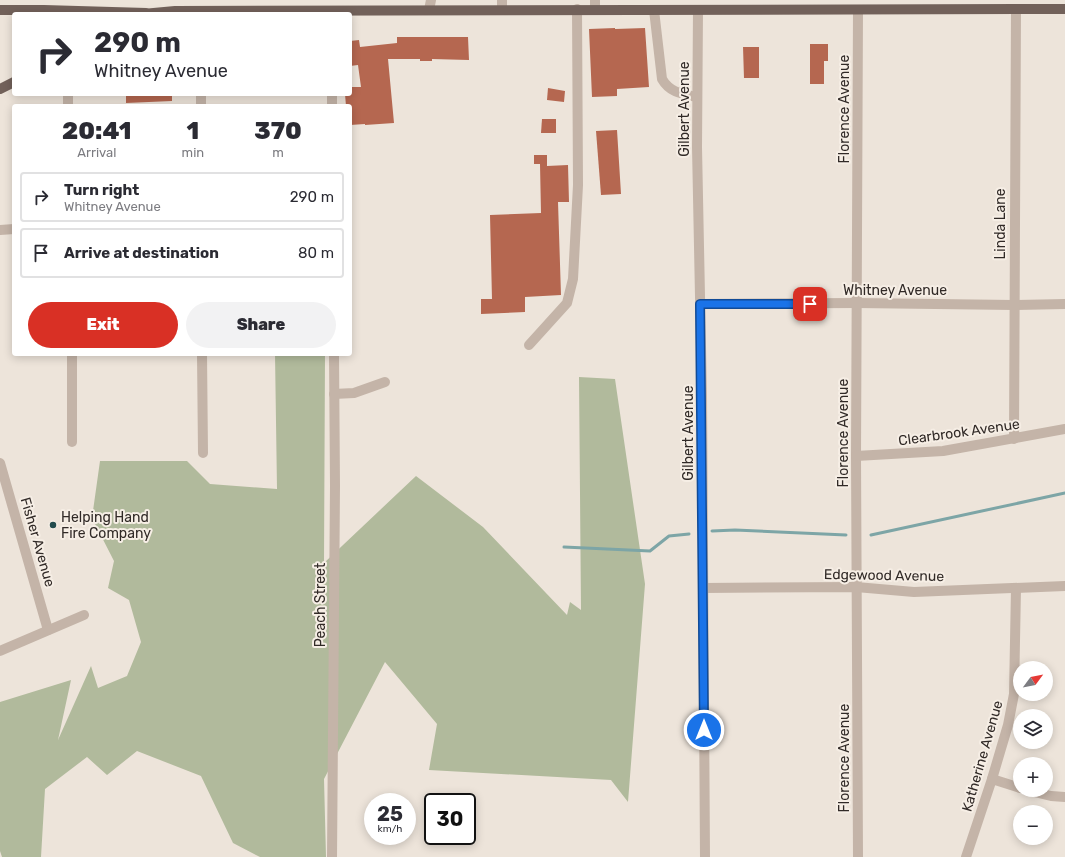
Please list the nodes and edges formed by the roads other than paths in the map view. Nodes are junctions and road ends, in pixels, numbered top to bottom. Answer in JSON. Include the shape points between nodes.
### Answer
{"nodes":[{"id":1,"x":430,"y":5,"type":"edge"},
{"id":2,"x":502,"y":5,"type":"edge"},
{"id":3,"x":595,"y":5,"type":"edge"},
{"id":4,"x":578,"y":9,"type":"junction"},
{"id":5,"x":1016,"y":9,"type":"junction"},
{"id":6,"x":1065,"y":9,"type":"edge"},
{"id":7,"x":0,"y":10,"type":"edge"},
{"id":8,"x":654,"y":10,"type":"junction"},
{"id":9,"x":698,"y":10,"type":"junction"},
{"id":10,"x":858,"y":10,"type":"junction"},
{"id":11,"x":75,"y":11,"type":"junction"},
{"id":12,"x":79,"y":12,"type":"edge"},
{"id":13,"x":112,"y":12,"type":"edge"},
{"id":14,"x":343,"y":12,"type":"edge"},
{"id":15,"x":12,"y":83,"type":"edge"},
{"id":16,"x":0,"y":89,"type":"edge"},
{"id":17,"x":697,"y":98,"type":"junction"},
{"id":18,"x":12,"y":229,"type":"edge"},
{"id":19,"x":0,"y":230,"type":"edge"},
{"id":20,"x":858,"y":303,"type":"junction"},
{"id":21,"x":700,"y":304,"type":"junction"},
{"id":22,"x":1065,"y":304,"type":"edge"},
{"id":23,"x":1014,"y":305,"type":"junction"},
{"id":24,"x":529,"y":345,"type":"dead end"},
{"id":25,"x":72,"y":356,"type":"edge"},
{"id":26,"x":202,"y":356,"type":"edge"},
{"id":27,"x":334,"y":356,"type":"edge"},
{"id":28,"x":385,"y":382,"type":"dead end"},
{"id":29,"x":334,"y":394,"type":"junction"},
{"id":30,"x":1065,"y":429,"type":"edge"},
{"id":31,"x":1014,"y":440,"type":"junction"},
{"id":32,"x":72,"y":442,"type":"dead end"},
{"id":33,"x":203,"y":453,"type":"dead end"},
{"id":34,"x":856,"y":456,"type":"junction"},
{"id":35,"x":0,"y":463,"type":"edge"},
{"id":36,"x":5,"y":494,"type":"edge"},
{"id":37,"x":1065,"y":586,"type":"edge"},
{"id":38,"x":703,"y":588,"type":"junction"},
{"id":39,"x":856,"y":588,"type":"junction"},
{"id":40,"x":1016,"y":588,"type":"junction"},
{"id":41,"x":84,"y":615,"type":"dead end"},
{"id":42,"x":48,"y":630,"type":"junction"},
{"id":43,"x":0,"y":651,"type":"edge"},
{"id":44,"x":992,"y":779,"type":"junction"},
{"id":45,"x":1013,"y":786,"type":"edge"},
{"id":46,"x":1053,"y":796,"type":"edge"},
{"id":47,"x":1065,"y":797,"type":"edge"},
{"id":48,"x":332,"y":857,"type":"edge"},
{"id":49,"x":705,"y":857,"type":"edge"},
{"id":50,"x":858,"y":857,"type":"edge"},
{"id":51,"x":966,"y":857,"type":"edge"}],
"edges":[{"from":1,"to":2,"type":"main road"},
{"from":1,"to":14,"type":"main road"},
{"from":2,"to":4,"type":"main road"},
{"from":3,"to":4,"type":"main road"},
{"from":3,"to":8,"type":"main road"},
{"from":4,"to":24,"type":"street","via":[[578,185],[573,279],[567,303]]},
{"from":5,"to":6,"type":"main road"},
{"from":5,"to":10,"type":"main road"},
{"from":5,"to":23,"type":"street","name":"Linda Lane"},
{"from":7,"to":11,"type":"main road"},
{"from":8,"to":9,"type":"main road"},
{"from":8,"to":17,"type":"street","via":[[662,79],[666,87],[677,93]]},
{"from":9,"to":10,"type":"main road"},
{"from":9,"to":17,"type":"street","name":"Gilbert Avenue"},
{"from":10,"to":20,"type":"street","name":"Florence Avenue"},
{"from":11,"to":12,"type":"main road"},
{"from":11,"to":13,"type":"main road"},
{"from":15,"to":16,"type":"main road"},
{"from":17,"to":21,"type":"street","name":"Gilbert Avenue"},
{"from":18,"to":19,"type":"street"},
{"from":20,"to":21,"type":"street","name":"Whitney Avenue"},
{"from":20,"to":23,"type":"street","name":"Whitney Avenue"},
{"from":20,"to":34,"type":"street","name":"Florence Avenue"},
{"from":21,"to":38,"type":"street","name":"Gilbert Avenue"},
{"from":22,"to":23,"type":"street","name":"Whitney Avenue"},
{"from":23,"to":31,"type":"street","name":"Linda Lane"},
{"from":25,"to":32,"type":"street"},
{"from":26,"to":33,"type":"street"},
{"from":27,"to":29,"type":"street","name":"Peach Street"},
{"from":28,"to":29,"type":"street","via":[[354,393]]},
{"from":29,"to":48,"type":"street","name":"Peach Street"},
{"from":30,"to":31,"type":"street","name":"Clearbrook Avenue"},
{"from":31,"to":34,"type":"street","name":"Clearbrook Avenue","via":[[943,451]]},
{"from":34,"to":39,"type":"street","name":"Florence Avenue"},
{"from":35,"to":36,"type":"street","name":"Fisher Avenue"},
{"from":36,"to":42,"type":"street","name":"Fisher Avenue"},
{"from":37,"to":40,"type":"street","name":"Edgewood Avenue"},
{"from":38,"to":39,"type":"street","name":"Edgewood Avenue"},
{"from":38,"to":49,"type":"street","name":"Gilbert Avenue"},
{"from":39,"to":40,"type":"street","name":"Edgewood Avenue","via":[[914,592]]},
{"from":39,"to":50,"type":"street","name":"Florence Avenue"},
{"from":40,"to":44,"type":"street","name":"Katherine Avenue","via":[[1014,694]]},
{"from":41,"to":42,"type":"street"},
{"from":42,"to":43,"type":"street"},
{"from":44,"to":45,"type":"street"},
{"from":44,"to":51,"type":"street","name":"Katherine Avenue"},
{"from":46,"to":47,"type":"street"}]}
